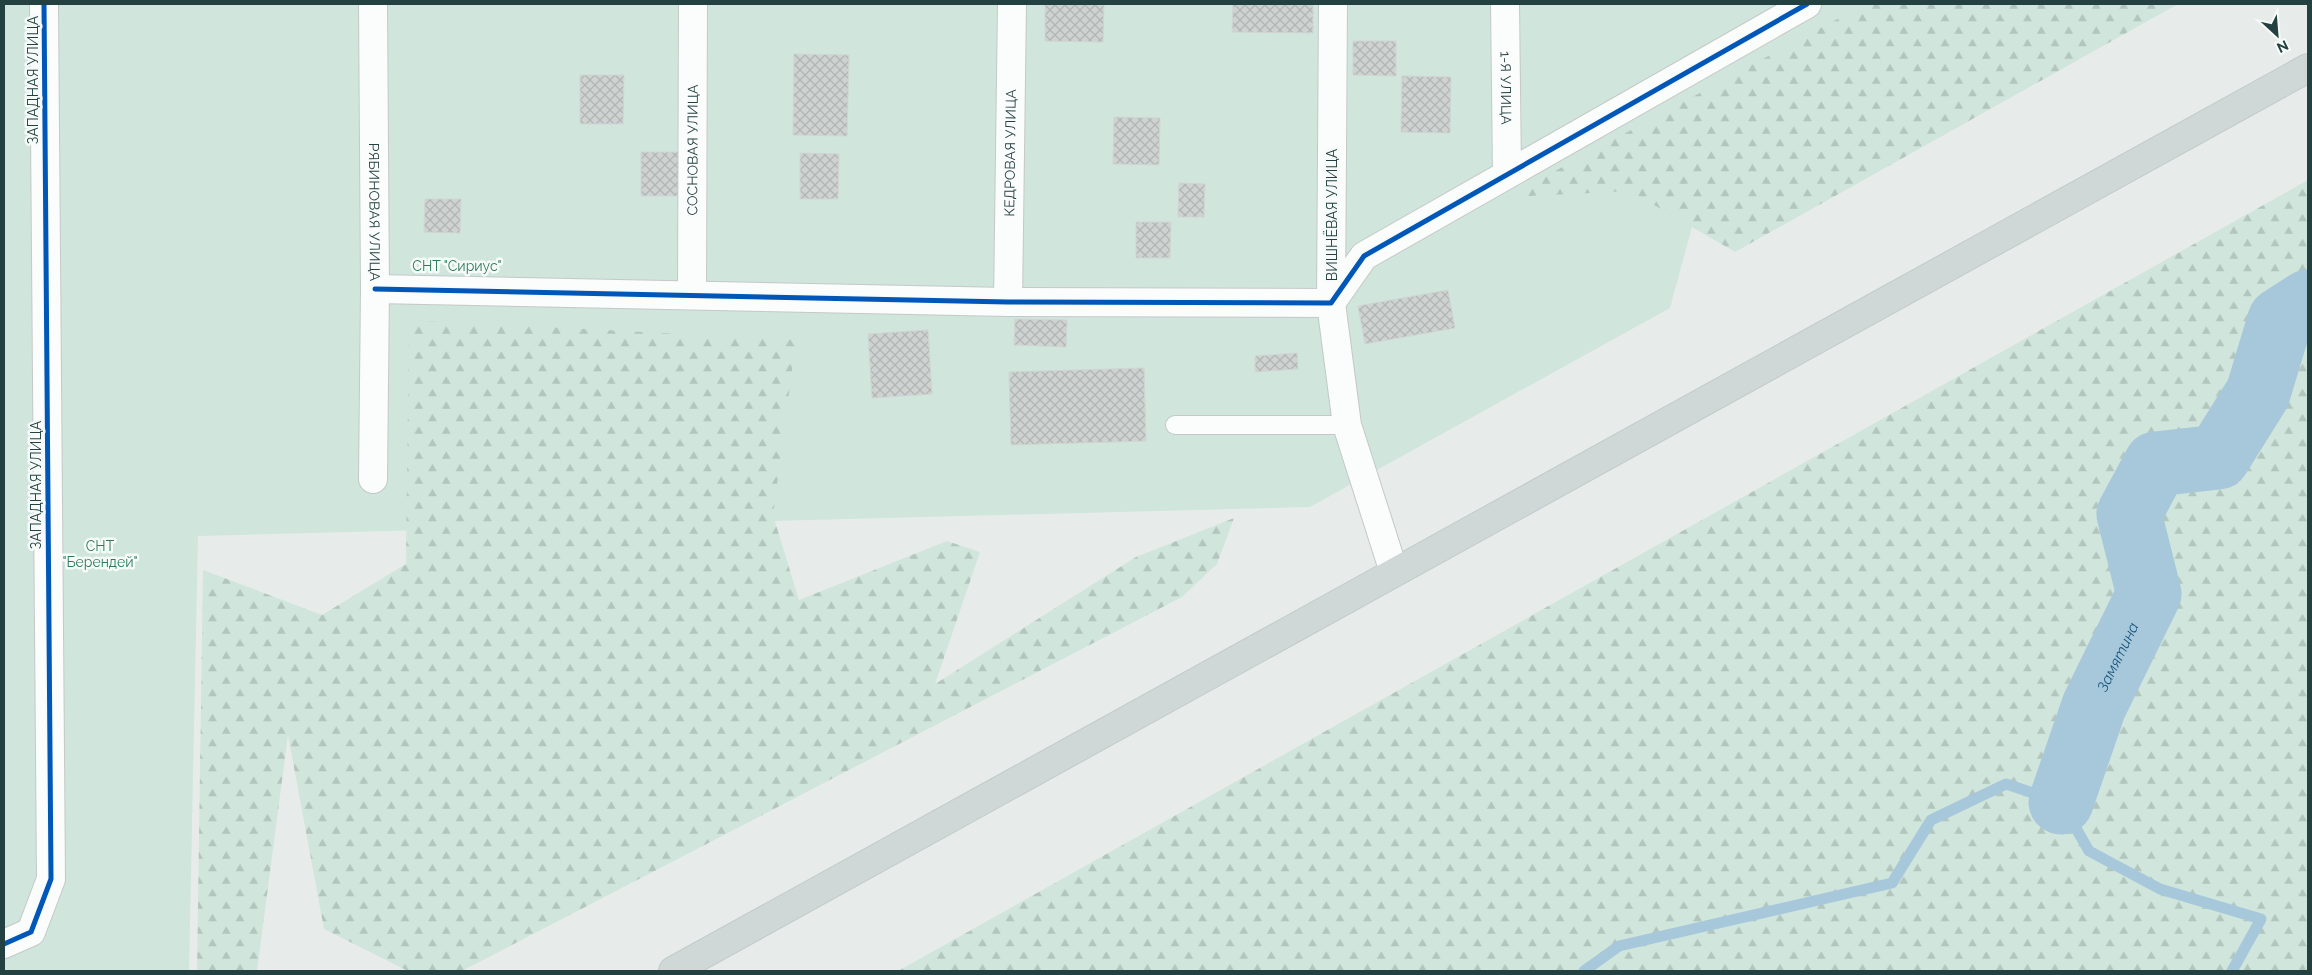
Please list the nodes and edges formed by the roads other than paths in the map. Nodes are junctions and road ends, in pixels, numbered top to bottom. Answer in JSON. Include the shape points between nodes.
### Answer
{"nodes":[{"id":1,"x":44,"y":4,"type":"edge"},
{"id":2,"x":373,"y":4,"type":"edge"},
{"id":3,"x":694,"y":4,"type":"edge"},
{"id":4,"x":1012,"y":4,"type":"edge"},
{"id":5,"x":1333,"y":4,"type":"edge"},
{"id":6,"x":1504,"y":4,"type":"edge"},
{"id":7,"x":1807,"y":4,"type":"edge"},
{"id":8,"x":1762,"y":16,"type":"edge"},
{"id":9,"x":2308,"y":68,"type":"edge"},
{"id":10,"x":1507,"y":173,"type":"junction"},
{"id":11,"x":375,"y":290,"type":"junction"},
{"id":12,"x":692,"y":295,"type":"junction"},
{"id":13,"x":1008,"y":302,"type":"junction"},
{"id":14,"x":1331,"y":303,"type":"junction"},
{"id":15,"x":1175,"y":425,"type":"dead end"},
{"id":16,"x":1347,"y":425,"type":"junction"},
{"id":17,"x":373,"y":479,"type":"dead end"},
{"id":18,"x":1394,"y":572,"type":"junction"},
{"id":19,"x":4,"y":944,"type":"edge"},
{"id":20,"x":673,"y":971,"type":"edge"}],
"edges":[{"from":1,"to":19,"type":"street","name":"ЗАПАДНАЯ УЛИЦА","via":[[51,879],[31,932]]},
{"from":2,"to":11,"type":"street","name":"РЯБИНОВАЯ УЛИЦА"},
{"from":3,"to":12,"type":"street","name":"СОСНОВАЯ УЛИЦА"},
{"from":4,"to":13,"type":"street","name":"КЕДРОВАЯ УЛИЦА"},
{"from":5,"to":14,"type":"street","name":"ВИШНЁВАЯ УЛИЦА"},
{"from":6,"to":10,"type":"street","name":"1-Я УЛИЦА"},
{"from":7,"to":8,"type":"street"},
{"from":8,"to":10,"type":"street"},
{"from":9,"to":18,"type":"main road"},
{"from":10,"to":14,"type":"street","via":[[1364,256]]},
{"from":11,"to":12,"type":"street"},
{"from":11,"to":17,"type":"street","name":"РЯБИНОВАЯ УЛИЦА"},
{"from":12,"to":13,"type":"street"},
{"from":13,"to":14,"type":"street"},
{"from":14,"to":16,"type":"street","name":"ВИШНЁВАЯ УЛИЦА"},
{"from":15,"to":16,"type":"lane"},
{"from":16,"to":18,"type":"street","name":"ВИШНЁВАЯ УЛИЦА"},
{"from":18,"to":20,"type":"main road"}]}
